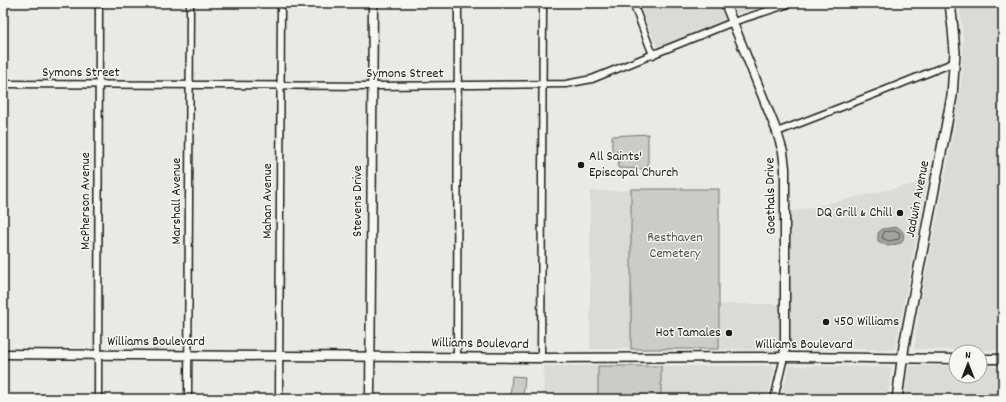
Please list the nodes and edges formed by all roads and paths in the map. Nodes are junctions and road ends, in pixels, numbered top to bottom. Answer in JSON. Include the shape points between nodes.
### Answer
{"nodes":[{"id":1,"x":99,"y":3,"type":"edge"},
{"id":2,"x":190,"y":3,"type":"edge"},
{"id":3,"x":280,"y":3,"type":"edge"},
{"id":4,"x":373,"y":3,"type":"edge"},
{"id":5,"x":458,"y":3,"type":"edge"},
{"id":6,"x":543,"y":3,"type":"edge"},
{"id":7,"x":633,"y":3,"type":"edge"},
{"id":8,"x":725,"y":3,"type":"edge"},
{"id":9,"x":792,"y":3,"type":"edge"},
{"id":10,"x":950,"y":3,"type":"edge"},
{"id":11,"x":733,"y":22,"type":"junction"},
{"id":12,"x":653,"y":55,"type":"junction"},
{"id":13,"x":955,"y":62,"type":"junction"},
{"id":14,"x":3,"y":84,"type":"edge"},
{"id":15,"x":98,"y":85,"type":"junction"},
{"id":16,"x":189,"y":85,"type":"junction"},
{"id":17,"x":280,"y":85,"type":"junction"},
{"id":18,"x":543,"y":85,"type":"junction"},
{"id":19,"x":372,"y":86,"type":"junction"},
{"id":20,"x":458,"y":86,"type":"junction"},
{"id":21,"x":777,"y":132,"type":"junction"},
{"id":22,"x":3,"y":354,"type":"edge"},
{"id":23,"x":98,"y":354,"type":"junction"},
{"id":24,"x":188,"y":355,"type":"junction"},
{"id":25,"x":280,"y":355,"type":"junction"},
{"id":26,"x":370,"y":356,"type":"junction"},
{"id":27,"x":457,"y":357,"type":"junction"},
{"id":28,"x":784,"y":357,"type":"junction"},
{"id":29,"x":542,"y":358,"type":"junction"},
{"id":30,"x":902,"y":359,"type":"junction"},
{"id":31,"x":948,"y":359,"type":"edge"},
{"id":32,"x":988,"y":359,"type":"edge"},
{"id":33,"x":1003,"y":359,"type":"edge"},
{"id":34,"x":98,"y":399,"type":"edge"},
{"id":35,"x":188,"y":399,"type":"edge"},
{"id":36,"x":279,"y":399,"type":"edge"},
{"id":37,"x":370,"y":399,"type":"edge"},
{"id":38,"x":774,"y":399,"type":"edge"},
{"id":39,"x":897,"y":399,"type":"edge"}],
"edges":[{"from":1,"to":15,"type":"street","name":"McPherson Avenue"},
{"from":2,"to":16,"type":"street","name":"Marshall Avenue"},
{"from":3,"to":17,"type":"street","name":"Mahan Avenue"},
{"from":4,"to":19,"type":"street","name":"Stevens Drive"},
{"from":5,"to":20,"type":"street"},
{"from":6,"to":18,"type":"street"},
{"from":7,"to":12,"type":"street"},
{"from":8,"to":11,"type":"street","name":"Goethals Drive"},
{"from":9,"to":11,"type":"street","name":"Symons Street"},
{"from":10,"to":13,"type":"main road","name":"Jadwin Avenue"},
{"from":11,"to":12,"type":"street","name":"Symons Street"},
{"from":11,"to":21,"type":"street","name":"Goethals Drive"},
{"from":12,"to":18,"type":"street","name":"Symons Street","via":[[592,79]]},
{"from":13,"to":21,"type":"street"},
{"from":13,"to":30,"type":"main road","name":"Jadwin Avenue","via":[[950,108]]},
{"from":14,"to":15,"type":"street","name":"Symons Street"},
{"from":15,"to":16,"type":"street","name":"Symons Street"},
{"from":15,"to":23,"type":"street","name":"McPherson Avenue"},
{"from":16,"to":17,"type":"street","name":"Symons Street"},
{"from":16,"to":24,"type":"street","name":"Marshall Avenue"},
{"from":17,"to":19,"type":"street","name":"Symons Street"},
{"from":17,"to":25,"type":"street","name":"Mahan Avenue"},
{"from":18,"to":20,"type":"street","name":"Symons Street"},
{"from":18,"to":29,"type":"street"},
{"from":19,"to":20,"type":"street","name":"Symons Street"},
{"from":19,"to":26,"type":"street","name":"Stevens Drive"},
{"from":20,"to":27,"type":"street"},
{"from":21,"to":28,"type":"street","name":"Goethals Drive","via":[[785,168]]},
{"from":22,"to":23,"type":"street","name":"Williams Boulevard"},
{"from":23,"to":24,"type":"street","name":"Williams Boulevard"},
{"from":23,"to":34,"type":"street","name":"McPherson Avenue"},
{"from":24,"to":25,"type":"street","name":"Williams Boulevard"},
{"from":24,"to":35,"type":"street","name":"Marshall Avenue"},
{"from":25,"to":26,"type":"street","name":"Williams Boulevard"},
{"from":25,"to":36,"type":"street","name":"Mahan Avenue"},
{"from":26,"to":27,"type":"street","name":"Williams Boulevard"},
{"from":26,"to":37,"type":"street","name":"Stevens Drive"},
{"from":27,"to":29,"type":"street","name":"Williams Boulevard"},
{"from":28,"to":29,"type":"street","name":"Williams Boulevard"},
{"from":28,"to":30,"type":"street","name":"Williams Boulevard"},
{"from":28,"to":38,"type":"street","name":"Goethals Drive"},
{"from":30,"to":31,"type":"street","name":"Williams Boulevard"},
{"from":30,"to":39,"type":"main road","name":"Jadwin Avenue"},
{"from":32,"to":33,"type":"street"}]}
